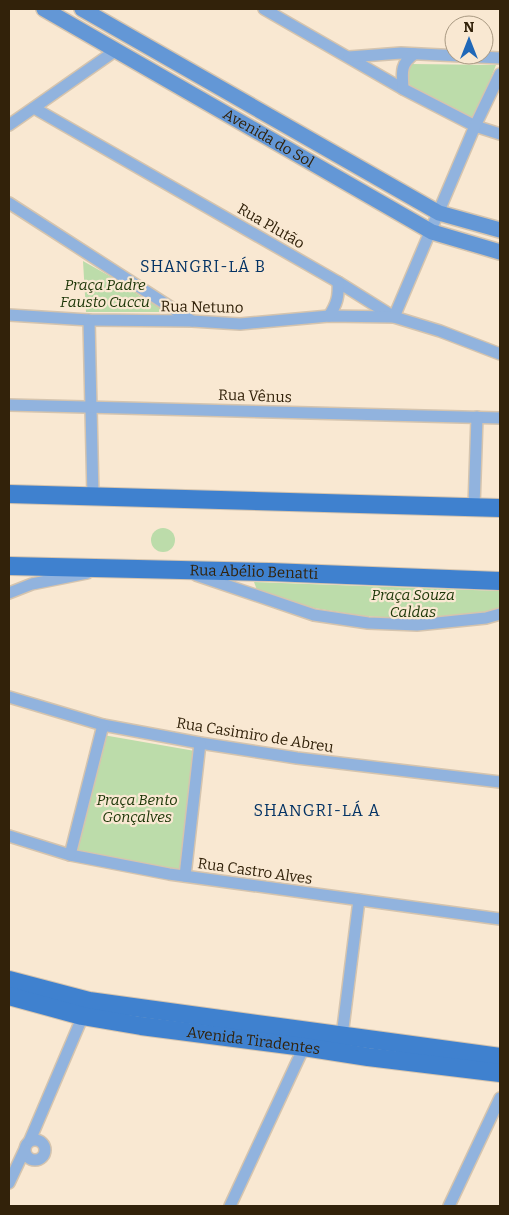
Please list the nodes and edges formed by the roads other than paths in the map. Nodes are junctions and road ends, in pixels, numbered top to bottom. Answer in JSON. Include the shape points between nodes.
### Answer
{"nodes":[{"id":1,"x":44,"y":9,"type":"edge"},
{"id":2,"x":82,"y":9,"type":"edge"},
{"id":3,"x":264,"y":9,"type":"edge"},
{"id":4,"x":116,"y":51,"type":"junction"},
{"id":5,"x":414,"y":54,"type":"junction"},
{"id":6,"x":348,"y":57,"type":"junction"},
{"id":7,"x":500,"y":58,"type":"edge"},
{"id":8,"x":168,"y":59,"type":"junction"},
{"id":9,"x":157,"y":74,"type":"junction"},
{"id":10,"x":500,"y":74,"type":"edge"},
{"id":11,"x":404,"y":89,"type":"junction"},
{"id":12,"x":34,"y":108,"type":"junction"},
{"id":13,"x":9,"y":125,"type":"edge"},
{"id":14,"x":475,"y":126,"type":"junction"},
{"id":15,"x":500,"y":134,"type":"edge"},
{"id":16,"x":9,"y":203,"type":"edge"},
{"id":17,"x":439,"y":213,"type":"junction"},
{"id":18,"x":500,"y":230,"type":"edge"},
{"id":19,"x":432,"y":232,"type":"junction"},
{"id":20,"x":500,"y":252,"type":"edge"},
{"id":21,"x":338,"y":282,"type":"junction"},
{"id":22,"x":9,"y":315,"type":"edge"},
{"id":23,"x":329,"y":316,"type":"junction"},
{"id":24,"x":394,"y":317,"type":"junction"},
{"id":25,"x":88,"y":320,"type":"junction"},
{"id":26,"x":192,"y":320,"type":"junction"},
{"id":27,"x":500,"y":354,"type":"edge"},
{"id":28,"x":9,"y":405,"type":"edge"},
{"id":29,"x":91,"y":407,"type":"junction"},
{"id":30,"x":477,"y":417,"type":"junction"},
{"id":31,"x":500,"y":418,"type":"edge"},
{"id":32,"x":9,"y":494,"type":"edge"},
{"id":33,"x":93,"y":496,"type":"junction"},
{"id":34,"x":474,"y":507,"type":"junction"},
{"id":35,"x":500,"y":508,"type":"edge"},
{"id":36,"x":9,"y":566,"type":"edge"},
{"id":37,"x":109,"y":569,"type":"junction"},
{"id":38,"x":182,"y":570,"type":"junction"},
{"id":39,"x":500,"y":581,"type":"edge"},
{"id":40,"x":9,"y":593,"type":"edge"},
{"id":41,"x":500,"y":614,"type":"edge"},
{"id":42,"x":9,"y":697,"type":"edge"},
{"id":43,"x":103,"y":725,"type":"junction"},
{"id":44,"x":200,"y":743,"type":"junction"},
{"id":45,"x":500,"y":782,"type":"edge"},
{"id":46,"x":9,"y":836,"type":"edge"},
{"id":47,"x":70,"y":855,"type":"junction"},
{"id":48,"x":185,"y":876,"type":"junction"},
{"id":49,"x":359,"y":900,"type":"junction"},
{"id":50,"x":500,"y":919,"type":"edge"},
{"id":51,"x":9,"y":980,"type":"edge"},
{"id":52,"x":9,"y":996,"type":"edge"},
{"id":53,"x":86,"y":1008,"type":"junction"},
{"id":54,"x":342,"y":1036,"type":"junction"},
{"id":55,"x":303,"y":1039,"type":"junction"},
{"id":56,"x":500,"y":1057,"type":"edge"},
{"id":57,"x":500,"y":1072,"type":"edge"},
{"id":58,"x":500,"y":1098,"type":"edge"},
{"id":59,"x":30,"y":1140,"type":"junction"},
{"id":60,"x":24,"y":1151,"type":"junction"},
{"id":61,"x":12,"y":1168,"type":"edge"},
{"id":62,"x":9,"y":1183,"type":"edge"},
{"id":63,"x":230,"y":1206,"type":"edge"},
{"id":64,"x":449,"y":1206,"type":"edge"}],
"edges":[{"from":1,"to":4,"type":"street","name":"Avenida do Sol"},
{"from":2,"to":8,"type":"street","name":"Avenida do Sol"},
{"from":3,"to":6,"type":"street"},
{"from":4,"to":9,"type":"street","name":"Avenida do Sol"},
{"from":4,"to":12,"type":"street"},
{"from":5,"to":6,"type":"street"},
{"from":5,"to":7,"type":"street"},
{"from":5,"to":11,"type":"street","via":[[406,59],[403,67]]},
{"from":6,"to":11,"type":"street"},
{"from":8,"to":9,"type":"street"},
{"from":8,"to":17,"type":"street","name":"Avenida do Sol"},
{"from":9,"to":19,"type":"street","name":"Avenida do Sol"},
{"from":10,"to":14,"type":"street"},
{"from":11,"to":14,"type":"street"},
{"from":12,"to":13,"type":"street"},
{"from":12,"to":21,"type":"street","name":"Rua Plutão"},
{"from":14,"to":15,"type":"street"},
{"from":14,"to":17,"type":"street"},
{"from":16,"to":26,"type":"street"},
{"from":17,"to":18,"type":"street","name":"Avenida do Sol"},
{"from":17,"to":19,"type":"street"},
{"from":19,"to":20,"type":"street","name":"Avenida do Sol"},
{"from":19,"to":24,"type":"street"},
{"from":21,"to":23,"type":"street","via":[[339,294]]},
{"from":21,"to":24,"type":"street","name":"Rua Plutão"},
{"from":22,"to":25,"type":"street","name":"Rua Netuno"},
{"from":23,"to":24,"type":"street","name":"Rua Netuno"},
{"from":23,"to":26,"type":"street","name":"Rua Netuno","via":[[240,324]]},
{"from":24,"to":27,"type":"street","name":"Rua Plutão"},
{"from":25,"to":26,"type":"street","name":"Rua Netuno"},
{"from":25,"to":29,"type":"street"},
{"from":28,"to":29,"type":"street","name":"Rua Vênus"},
{"from":29,"to":30,"type":"street","name":"Rua Vênus"},
{"from":29,"to":33,"type":"street"},
{"from":30,"to":31,"type":"street","name":"Rua Vênus"},
{"from":30,"to":34,"type":"street"},
{"from":32,"to":33,"type":"main road"},
{"from":33,"to":34,"type":"main road"},
{"from":34,"to":35,"type":"main road"},
{"from":36,"to":37,"type":"main road","name":"Rua Abélio Benatti"},
{"from":37,"to":38,"type":"main road","name":"Rua Abélio Benatti"},
{"from":37,"to":40,"type":"street","via":[[32,584]]},
{"from":38,"to":39,"type":"main road","name":"Rua Abélio Benatti"},
{"from":38,"to":41,"type":"street","via":[[314,615],[368,623],[417,624]]},
{"from":42,"to":43,"type":"street","name":"Rua Casimiro de Abreu"},
{"from":43,"to":44,"type":"street","name":"Rua Casimiro de Abreu"},
{"from":43,"to":47,"type":"street"},
{"from":44,"to":45,"type":"street","name":"Rua Casimiro de Abreu"},
{"from":44,"to":48,"type":"street"},
{"from":46,"to":47,"type":"street","name":"Rua Castro Alves"},
{"from":47,"to":48,"type":"street","name":"Rua Castro Alves"},
{"from":48,"to":49,"type":"street","name":"Rua Castro Alves"},
{"from":49,"to":50,"type":"street","name":"Rua Castro Alves"},
{"from":49,"to":54,"type":"street"},
{"from":51,"to":53,"type":"main road","name":"Avenida Tiradentes"},
{"from":52,"to":53,"type":"main road","name":"Avenida Tiradentes"},
{"from":53,"to":55,"type":"main road","name":"Avenida Tiradentes"},
{"from":53,"to":55,"type":"main road","name":"Avenida Tiradentes","via":[[141,1026],[215,1036],[219,1027],[227,1027]]},
{"from":53,"to":59,"type":"street"},
{"from":54,"to":55,"type":"main road","name":"Avenida Tiradentes"},
{"from":54,"to":56,"type":"main road","name":"Avenida Tiradentes"},
{"from":55,"to":57,"type":"main road","name":"Avenida Tiradentes","via":[[368,1057]]},
{"from":55,"to":63,"type":"street"},
{"from":58,"to":64,"type":"street"},
{"from":59,"to":60,"type":"street"},
{"from":59,"to":60,"type":"street","via":[[40,1141],[45,1147],[44,1154],[35,1160],[27,1157]]},
{"from":60,"to":61,"type":"street"},
{"from":61,"to":62,"type":"street"}]}
